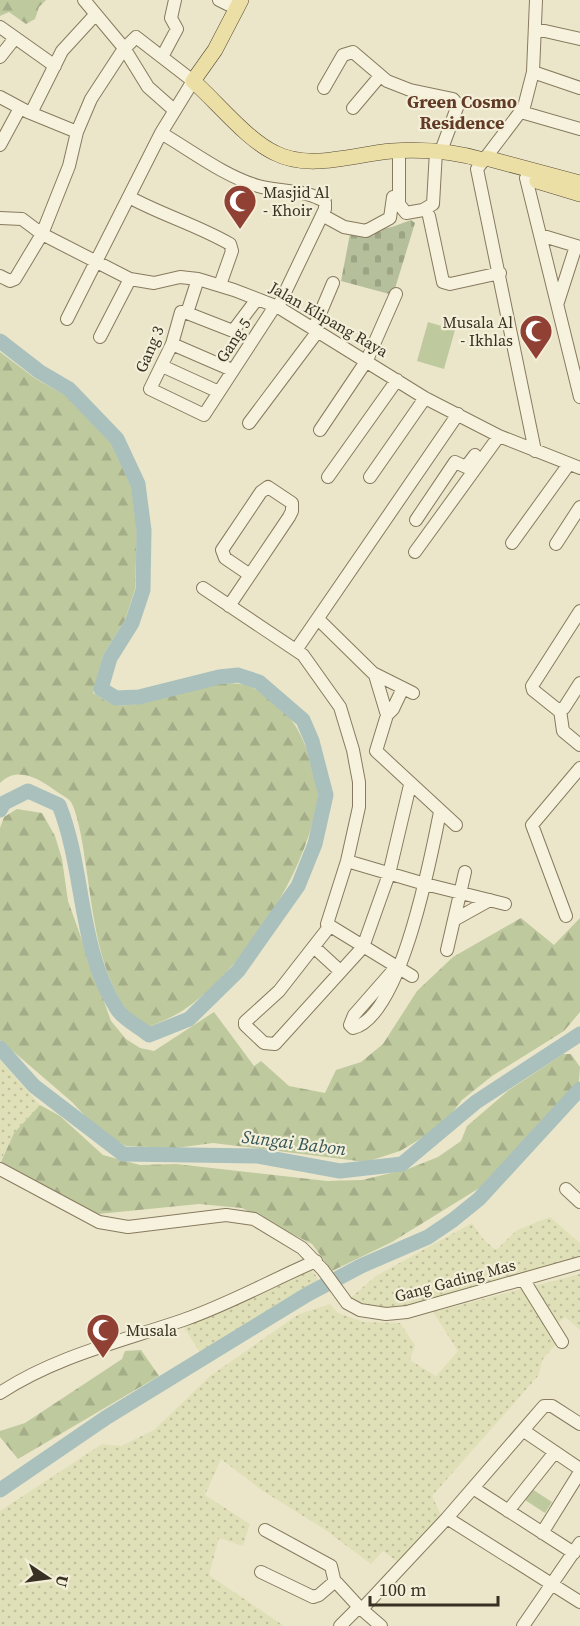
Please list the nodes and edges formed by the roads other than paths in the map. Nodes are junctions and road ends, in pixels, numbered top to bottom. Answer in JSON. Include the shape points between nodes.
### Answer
{"nodes":[{"id":1,"x":84,"y":0,"type":"edge"},
{"id":2,"x":175,"y":0,"type":"edge"},
{"id":3,"x":219,"y":0,"type":"edge"},
{"id":4,"x":536,"y":0,"type":"edge"},
{"id":5,"x":239,"y":4,"type":"edge"},
{"id":6,"x":95,"y":15,"type":"junction"},
{"id":7,"x":0,"y":27,"type":"edge"},
{"id":8,"x":536,"y":29,"type":"junction"},
{"id":9,"x":15,"y":38,"type":"junction"},
{"id":10,"x":580,"y":39,"type":"edge"},
{"id":11,"x":124,"y":48,"type":"junction"},
{"id":12,"x":0,"y":57,"type":"edge"},
{"id":13,"x":162,"y":57,"type":"junction"},
{"id":14,"x":55,"y":66,"type":"junction"},
{"id":15,"x":533,"y":72,"type":"junction"},
{"id":16,"x":380,"y":76,"type":"junction"},
{"id":17,"x":193,"y":81,"type":"junction"},
{"id":18,"x":324,"y":88,"type":"dead end"},
{"id":19,"x":580,"y":88,"type":"edge"},
{"id":20,"x":0,"y":96,"type":"edge"},
{"id":21,"x":353,"y":108,"type":"dead end"},
{"id":22,"x":174,"y":110,"type":"junction"},
{"id":23,"x":26,"y":111,"type":"junction"},
{"id":24,"x":520,"y":112,"type":"junction"},
{"id":25,"x":580,"y":129,"type":"edge"},
{"id":26,"x":77,"y":132,"type":"junction"},
{"id":27,"x":161,"y":133,"type":"junction"},
{"id":28,"x":0,"y":146,"type":"edge"},
{"id":29,"x":396,"y":151,"type":"junction"},
{"id":30,"x":439,"y":151,"type":"junction"},
{"id":31,"x":483,"y":160,"type":"junction"},
{"id":32,"x":526,"y":178,"type":"junction"},
{"id":33,"x":550,"y":180,"type":"junction"},
{"id":34,"x":580,"y":183,"type":"edge"},
{"id":35,"x":580,"y":194,"type":"edge"},
{"id":36,"x":129,"y":197,"type":"junction"},
{"id":37,"x":324,"y":209,"type":"junction"},
{"id":38,"x":429,"y":216,"type":"dead end"},
{"id":39,"x":0,"y":218,"type":"edge"},
{"id":40,"x":42,"y":234,"type":"junction"},
{"id":41,"x":540,"y":235,"type":"junction"},
{"id":42,"x":578,"y":246,"type":"edge"},
{"id":43,"x":94,"y":261,"type":"junction"},
{"id":44,"x":500,"y":273,"type":"junction"},
{"id":45,"x":0,"y":276,"type":"edge"},
{"id":46,"x":130,"y":279,"type":"junction"},
{"id":47,"x":198,"y":279,"type":"junction"},
{"id":48,"x":333,"y":283,"type":"dead end"},
{"id":49,"x":220,"y":285,"type":"junction"},
{"id":50,"x":396,"y":294,"type":"dead end"},
{"id":51,"x":257,"y":299,"type":"junction"},
{"id":52,"x":558,"y":302,"type":"junction"},
{"id":53,"x":276,"y":307,"type":"junction"},
{"id":54,"x":188,"y":313,"type":"junction"},
{"id":55,"x":67,"y":319,"type":"dead end"},
{"id":56,"x":316,"y":329,"type":"junction"},
{"id":57,"x":100,"y":337,"type":"dead end"},
{"id":58,"x":172,"y":344,"type":"junction"},
{"id":59,"x":367,"y":360,"type":"junction"},
{"id":60,"x":162,"y":366,"type":"junction"},
{"id":61,"x":580,"y":367,"type":"edge"},
{"id":62,"x":232,"y":370,"type":"junction"},
{"id":63,"x":397,"y":380,"type":"junction"},
{"id":64,"x":576,"y":380,"type":"junction"},
{"id":65,"x":219,"y":392,"type":"junction"},
{"id":66,"x":580,"y":397,"type":"edge"},
{"id":67,"x":425,"y":398,"type":"junction"},
{"id":68,"x":458,"y":414,"type":"junction"},
{"id":69,"x":249,"y":423,"type":"dead end"},
{"id":70,"x":320,"y":430,"type":"dead end"},
{"id":71,"x":495,"y":434,"type":"junction"},
{"id":72,"x":535,"y":451,"type":"junction"},
{"id":73,"x":575,"y":466,"type":"edge"},
{"id":74,"x":328,"y":477,"type":"dead end"},
{"id":75,"x":370,"y":477,"type":"dead end"},
{"id":76,"x":580,"y":507,"type":"edge"},
{"id":77,"x":416,"y":520,"type":"dead end"},
{"id":78,"x":512,"y":543,"type":"dead end"},
{"id":79,"x":556,"y":544,"type":"dead end"},
{"id":80,"x":415,"y":552,"type":"dead end"},
{"id":81,"x":250,"y":575,"type":"junction"},
{"id":82,"x":203,"y":588,"type":"dead end"},
{"id":83,"x":229,"y":606,"type":"junction"},
{"id":84,"x":580,"y":611,"type":"edge"},
{"id":85,"x":318,"y":619,"type":"junction"},
{"id":86,"x":296,"y":650,"type":"junction"},
{"id":87,"x":373,"y":674,"type":"junction"},
{"id":88,"x":580,"y":683,"type":"edge"},
{"id":89,"x":560,"y":710,"type":"junction"},
{"id":90,"x":387,"y":715,"type":"junction"},
{"id":91,"x":580,"y":745,"type":"edge"},
{"id":92,"x":580,"y":768,"type":"edge"},
{"id":93,"x":410,"y":785,"type":"junction"},
{"id":94,"x":440,"y":812,"type":"junction"},
{"id":95,"x":456,"y":825,"type":"dead end"},
{"id":96,"x":347,"y":861,"type":"junction"},
{"id":97,"x":465,"y":872,"type":"dead end"},
{"id":98,"x":389,"y":874,"type":"junction"},
{"id":99,"x":425,"y":884,"type":"junction"},
{"id":100,"x":461,"y":893,"type":"junction"},
{"id":101,"x":490,"y":900,"type":"junction"},
{"id":102,"x":506,"y":904,"type":"dead end"},
{"id":103,"x":566,"y":916,"type":"dead end"},
{"id":104,"x":454,"y":921,"type":"junction"},
{"id":105,"x":329,"y":927,"type":"junction"},
{"id":106,"x":363,"y":946,"type":"junction"},
{"id":107,"x":315,"y":948,"type":"junction"},
{"id":108,"x":447,"y":950,"type":"dead end"},
{"id":109,"x":397,"y":966,"type":"junction"},
{"id":110,"x":340,"y":971,"type":"junction"},
{"id":111,"x":412,"y":976,"type":"dead end"},
{"id":112,"x":0,"y":1168,"type":"edge"},
{"id":113,"x":566,"y":1189,"type":"dead end"},
{"id":114,"x":580,"y":1202,"type":"edge"},
{"id":115,"x":580,"y":1263,"type":"edge"},
{"id":116,"x":320,"y":1266,"type":"junction"},
{"id":117,"x":523,"y":1279,"type":"junction"},
{"id":118,"x":562,"y":1342,"type":"dead end"},
{"id":119,"x":0,"y":1393,"type":"edge"},
{"id":120,"x":580,"y":1424,"type":"edge"},
{"id":121,"x":524,"y":1431,"type":"junction"},
{"id":122,"x":555,"y":1452,"type":"junction"},
{"id":123,"x":580,"y":1471,"type":"edge"},
{"id":124,"x":473,"y":1488,"type":"junction"},
{"id":125,"x":508,"y":1511,"type":"junction"},
{"id":126,"x":447,"y":1518,"type":"junction"},
{"id":127,"x":265,"y":1530,"type":"dead end"},
{"id":128,"x":543,"y":1533,"type":"junction"},
{"id":129,"x":577,"y":1548,"type":"edge"},
{"id":130,"x":261,"y":1572,"type":"dead end"},
{"id":131,"x":335,"y":1582,"type":"junction"},
{"id":132,"x":552,"y":1585,"type":"junction"},
{"id":133,"x":580,"y":1602,"type":"edge"},
{"id":134,"x":361,"y":1608,"type":"junction"},
{"id":135,"x":340,"y":1626,"type":"edge"},
{"id":136,"x":381,"y":1626,"type":"edge"},
{"id":137,"x":523,"y":1626,"type":"edge"}],
"edges":[{"from":1,"to":6,"type":"street"},
{"from":2,"to":13,"type":"street","via":[[171,18],[177,29]]},
{"from":3,"to":5,"type":"street"},
{"from":4,"to":8,"type":"street"},
{"from":5,"to":17,"type":"main road"},
{"from":6,"to":11,"type":"street"},
{"from":6,"to":14,"type":"street","via":[[62,51]]},
{"from":7,"to":9,"type":"street"},
{"from":8,"to":10,"type":"street"},
{"from":8,"to":15,"type":"street"},
{"from":9,"to":12,"type":"street"},
{"from":9,"to":14,"type":"street"},
{"from":11,"to":13,"type":"street","via":[[135,37]]},
{"from":11,"to":22,"type":"street","via":[[148,87]]},
{"from":11,"to":26,"type":"street","via":[[92,99]]},
{"from":13,"to":17,"type":"street"},
{"from":14,"to":23,"type":"street"},
{"from":15,"to":19,"type":"street"},
{"from":15,"to":24,"type":"street"},
{"from":16,"to":18,"type":"street","via":[[348,51]]},
{"from":16,"to":21,"type":"street"},
{"from":16,"to":30,"type":"street","via":[[410,90],[457,102]]},
{"from":17,"to":22,"type":"street"},
{"from":17,"to":29,"type":"main road","via":[[248,134],[277,155],[310,161]]},
{"from":20,"to":23,"type":"street"},
{"from":22,"to":27,"type":"street"},
{"from":23,"to":26,"type":"street"},
{"from":23,"to":28,"type":"street"},
{"from":24,"to":25,"type":"street"},
{"from":24,"to":31,"type":"street"},
{"from":26,"to":40,"type":"street","via":[[69,166]]},
{"from":27,"to":36,"type":"street"},
{"from":27,"to":37,"type":"street","via":[[242,180],[315,197]]},
{"from":29,"to":30,"type":"main road"},
{"from":29,"to":30,"type":"street","via":[[399,204],[406,213],[433,204]]},
{"from":29,"to":37,"type":"street","via":[[392,211],[386,221],[362,231],[345,227]]},
{"from":30,"to":31,"type":"main road"},
{"from":31,"to":32,"type":"main road","via":[[484,165]]},
{"from":31,"to":33,"type":"main road"},
{"from":31,"to":44,"type":"street","via":[[477,169]]},
{"from":32,"to":33,"type":"main road"},
{"from":32,"to":41,"type":"street"},
{"from":33,"to":34,"type":"main road"},
{"from":33,"to":35,"type":"main road"},
{"from":36,"to":43,"type":"street"},
{"from":36,"to":49,"type":"street","via":[[230,244],[232,250]]},
{"from":37,"to":53,"type":"street","name":"Gang 5"},
{"from":38,"to":44,"type":"street","via":[[443,282],[450,284]]},
{"from":39,"to":40,"type":"street","name":"Jalan Klipang Raya","via":[[22,219]]},
{"from":40,"to":43,"type":"street","name":"Jalan Klipang Raya"},
{"from":40,"to":45,"type":"street","via":[[15,279],[9,281]]},
{"from":41,"to":42,"type":"street"},
{"from":41,"to":52,"type":"street"},
{"from":42,"to":52,"type":"street"},
{"from":43,"to":46,"type":"street","name":"Jalan Klipang Raya"},
{"from":43,"to":55,"type":"street"},
{"from":44,"to":72,"type":"street"},
{"from":46,"to":47,"type":"street","name":"Jalan Klipang Raya","via":[[153,283],[180,277]]},
{"from":46,"to":57,"type":"street"},
{"from":47,"to":49,"type":"street","name":"Jalan Klipang Raya"},
{"from":47,"to":54,"type":"street","name":"Gang 3"},
{"from":48,"to":56,"type":"street"},
{"from":49,"to":51,"type":"street","name":"Jalan Klipang Raya"},
{"from":50,"to":59,"type":"street"},
{"from":51,"to":53,"type":"street","name":"Jalan Klipang Raya"},
{"from":51,"to":54,"type":"street","via":[[233,331]]},
{"from":52,"to":64,"type":"street"},
{"from":53,"to":56,"type":"street","name":"Jalan Klipang Raya"},
{"from":53,"to":62,"type":"street","name":"Gang 5"},
{"from":54,"to":58,"type":"street","name":"Gang 3","via":[[181,312]]},
{"from":56,"to":59,"type":"street","name":"Jalan Klipang Raya"},
{"from":56,"to":69,"type":"street"},
{"from":58,"to":60,"type":"street","name":"Gang 3"},
{"from":58,"to":62,"type":"street"},
{"from":59,"to":63,"type":"street","name":"Jalan Klipang Raya"},
{"from":59,"to":70,"type":"street"},
{"from":60,"to":65,"type":"street"},
{"from":60,"to":65,"type":"street","name":"Gang 3","via":[[151,391],[204,415]]},
{"from":61,"to":64,"type":"street"},
{"from":62,"to":65,"type":"street","name":"Gang 5"},
{"from":63,"to":67,"type":"street","name":"Jalan Klipang Raya"},
{"from":63,"to":74,"type":"street"},
{"from":64,"to":66,"type":"street"},
{"from":67,"to":68,"type":"street","name":"Jalan Klipang Raya"},
{"from":67,"to":75,"type":"street"},
{"from":68,"to":71,"type":"street","name":"Jalan Klipang Raya"},
{"from":68,"to":85,"type":"street"},
{"from":71,"to":72,"type":"street","name":"Jalan Klipang Raya"},
{"from":71,"to":77,"type":"street","via":[[466,467],[455,462]]},
{"from":71,"to":80,"type":"street"},
{"from":72,"to":73,"type":"street","name":"Jalan Klipang Raya"},
{"from":73,"to":78,"type":"street"},
{"from":76,"to":79,"type":"street"},
{"from":81,"to":81,"type":"street","via":[[293,509],[292,503],[268,488],[261,492],[222,550],[225,558]]},
{"from":81,"to":83,"type":"street"},
{"from":82,"to":83,"type":"street"},
{"from":83,"to":86,"type":"street"},
{"from":84,"to":89,"type":"street","via":[[532,683],[533,690]]},
{"from":85,"to":86,"type":"street"},
{"from":85,"to":87,"type":"street"},
{"from":86,"to":96,"type":"street","via":[[340,707],[353,750],[359,807]]},
{"from":87,"to":90,"type":"street"},
{"from":87,"to":90,"type":"street","via":[[408,690]]},
{"from":88,"to":89,"type":"street"},
{"from":89,"to":91,"type":"street","via":[[561,728]]},
{"from":90,"to":93,"type":"street","via":[[376,751]]},
{"from":92,"to":103,"type":"street","via":[[532,825]]},
{"from":93,"to":94,"type":"street"},
{"from":93,"to":98,"type":"street"},
{"from":94,"to":95,"type":"street"},
{"from":94,"to":99,"type":"street"},
{"from":96,"to":98,"type":"street"},
{"from":96,"to":105,"type":"street","via":[[327,918]]},
{"from":97,"to":100,"type":"street"},
{"from":98,"to":99,"type":"street"},
{"from":98,"to":106,"type":"street"},
{"from":99,"to":100,"type":"street"},
{"from":99,"to":109,"type":"street"},
{"from":100,"to":101,"type":"street"},
{"from":100,"to":104,"type":"street"},
{"from":101,"to":102,"type":"street"},
{"from":101,"to":104,"type":"street"},
{"from":104,"to":108,"type":"street"},
{"from":105,"to":106,"type":"street"},
{"from":105,"to":107,"type":"street"},
{"from":106,"to":109,"type":"street"},
{"from":106,"to":110,"type":"street"},
{"from":107,"to":110,"type":"street"},
{"from":107,"to":110,"type":"street","via":[[270,1000],[245,1022],[264,1043],[275,1044]]},
{"from":109,"to":109,"type":"street","via":[[378,1010],[353,1028],[350,1025],[354,1015]]},
{"from":109,"to":111,"type":"street"},
{"from":112,"to":116,"type":"street","via":[[99,1222],[128,1227],[241,1216],[271,1228],[302,1248]]},
{"from":113,"to":114,"type":"street"},
{"from":115,"to":117,"type":"street","name":"Gang Gading Mas"},
{"from":116,"to":117,"type":"street","name":"Gang Gading Mas","via":[[342,1298],[360,1310],[394,1314]]},
{"from":116,"to":119,"type":"street","via":[[205,1312],[110,1342],[20,1380]]},
{"from":117,"to":118,"type":"street"},
{"from":120,"to":121,"type":"street","via":[[547,1405]]},
{"from":121,"to":122,"type":"street"},
{"from":121,"to":124,"type":"street"},
{"from":122,"to":123,"type":"street"},
{"from":122,"to":125,"type":"street"},
{"from":123,"to":128,"type":"street"},
{"from":124,"to":125,"type":"street"},
{"from":124,"to":126,"type":"street"},
{"from":125,"to":128,"type":"street"},
{"from":126,"to":132,"type":"street"},
{"from":126,"to":134,"type":"street"},
{"from":127,"to":131,"type":"street","via":[[331,1566]]},
{"from":128,"to":129,"type":"street"},
{"from":129,"to":132,"type":"street"},
{"from":130,"to":131,"type":"street","via":[[313,1597]]},
{"from":131,"to":134,"type":"street"},
{"from":132,"to":133,"type":"street"},
{"from":132,"to":137,"type":"street"},
{"from":134,"to":135,"type":"street"},
{"from":134,"to":136,"type":"street"}]}
